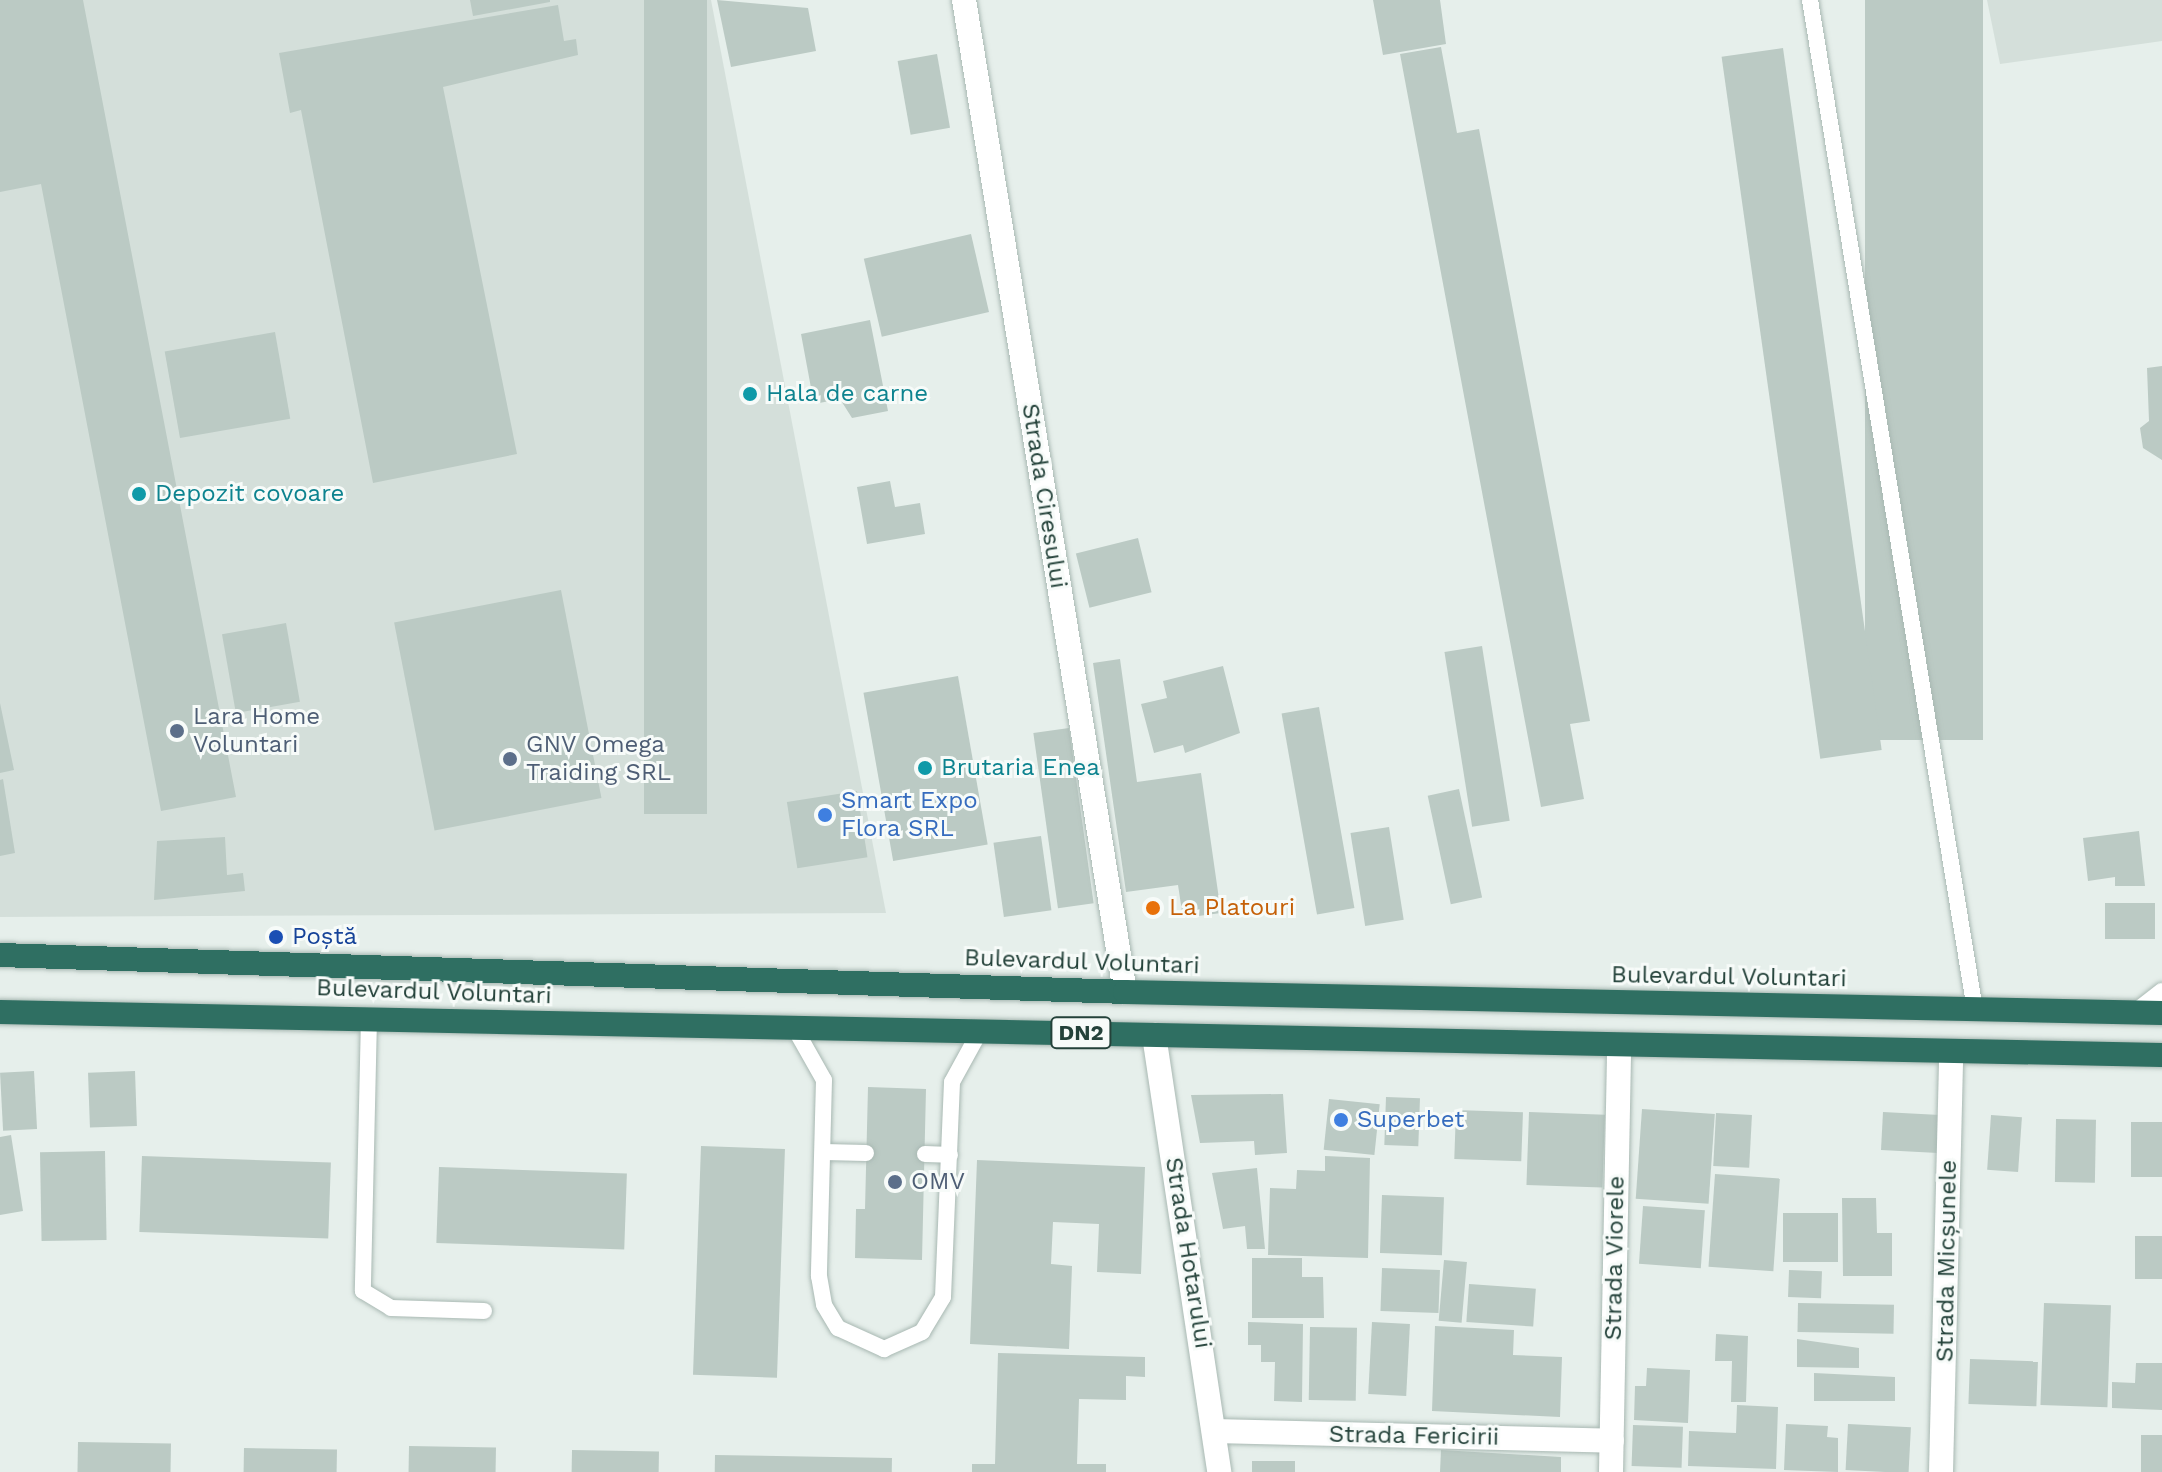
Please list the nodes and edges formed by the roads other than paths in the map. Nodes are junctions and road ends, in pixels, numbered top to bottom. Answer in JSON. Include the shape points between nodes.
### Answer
{"nodes":[{"id":1,"x":964,"y":0,"type":"edge"},
{"id":2,"x":1810,"y":0,"type":"edge"},
{"id":3,"x":0,"y":955,"type":"edge"},
{"id":4,"x":2162,"y":991,"type":"edge"},
{"id":5,"x":1125,"y":992,"type":"junction"},
{"id":6,"x":1975,"y":1010,"type":"junction"},
{"id":7,"x":0,"y":1012,"type":"edge"},
{"id":8,"x":2162,"y":1013,"type":"edge"},
{"id":9,"x":2131,"y":1016,"type":"junction"},
{"id":10,"x":369,"y":1018,"type":"junction"},
{"id":11,"x":794,"y":1027,"type":"junction"},
{"id":12,"x":980,"y":1031,"type":"junction"},
{"id":13,"x":1154,"y":1035,"type":"junction"},
{"id":14,"x":1619,"y":1045,"type":"junction"},
{"id":15,"x":1951,"y":1051,"type":"junction"},
{"id":16,"x":2162,"y":1055,"type":"edge"},
{"id":17,"x":824,"y":1152,"type":"junction"},
{"id":18,"x":866,"y":1153,"type":"dead end"},
{"id":19,"x":925,"y":1154,"type":"dead end"},
{"id":20,"x":950,"y":1155,"type":"junction"},
{"id":21,"x":484,"y":1311,"type":"dead end"},
{"id":22,"x":1216,"y":1431,"type":"junction"},
{"id":23,"x":1612,"y":1441,"type":"junction"},
{"id":24,"x":1219,"y":1472,"type":"edge"},
{"id":25,"x":1611,"y":1472,"type":"edge"},
{"id":26,"x":1941,"y":1472,"type":"edge"}],
"edges":[{"from":1,"to":5,"type":"street","name":"Strada Ciresului"},
{"from":2,"to":6,"type":"lane"},
{"from":3,"to":5,"type":"highway","name":"Bulevardul Voluntari","number":"DN2"},
{"from":4,"to":9,"type":"lane"},
{"from":5,"to":6,"type":"highway","name":"Bulevardul Voluntari","number":"DN2"},
{"from":6,"to":9,"type":"highway","name":"Bulevardul Voluntari","number":"DN2"},
{"from":7,"to":10,"type":"highway","name":"Bulevardul Voluntari","number":"DN2"},
{"from":8,"to":9,"type":"highway","name":"Bulevardul Voluntari","number":"DN2"},
{"from":10,"to":11,"type":"highway","name":"Bulevardul Voluntari","number":"DN2"},
{"from":10,"to":21,"type":"lane","via":[[363,1291],[391,1308]]},
{"from":11,"to":12,"type":"highway","name":"Bulevardul Voluntari","number":"DN2"},
{"from":11,"to":17,"type":"lane","via":[[824,1080]]},
{"from":12,"to":13,"type":"highway","name":"Bulevardul Voluntari","number":"DN2"},
{"from":12,"to":20,"type":"lane","via":[[952,1082]]},
{"from":13,"to":14,"type":"highway","name":"Bulevardul Voluntari","number":"DN2"},
{"from":13,"to":22,"type":"street","name":"Strada Hotarului"},
{"from":14,"to":15,"type":"highway","name":"Bulevardul Voluntari","number":"DN2"},
{"from":14,"to":23,"type":"street","name":"Strada Viorele"},
{"from":15,"to":16,"type":"highway","name":"Bulevardul Voluntari","number":"DN2"},
{"from":15,"to":26,"type":"street","name":"Strada Micșunele"},
{"from":17,"to":18,"type":"lane"},
{"from":17,"to":20,"type":"lane","via":[[819,1276],[824,1305],[838,1328],[884,1349],[922,1332],[943,1297]]},
{"from":19,"to":20,"type":"lane"},
{"from":22,"to":23,"type":"street","name":"Strada Fericirii"},
{"from":22,"to":24,"type":"street","name":"Strada Hotarului"},
{"from":23,"to":25,"type":"street","name":"Strada Viorele"}]}
